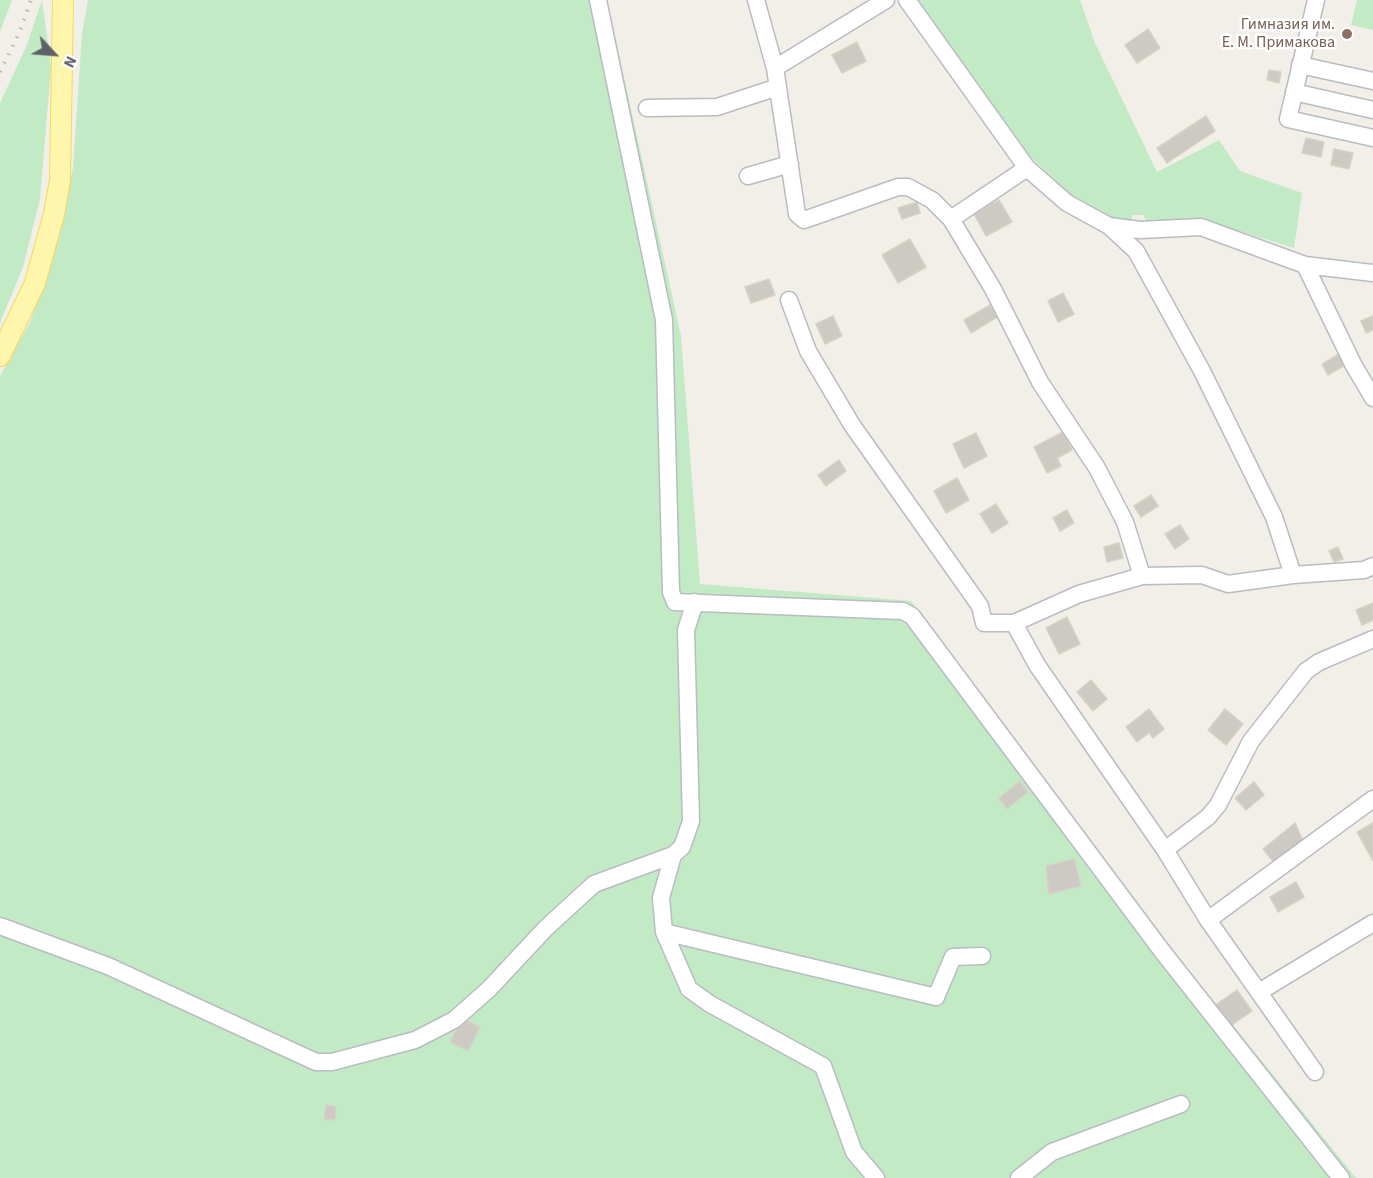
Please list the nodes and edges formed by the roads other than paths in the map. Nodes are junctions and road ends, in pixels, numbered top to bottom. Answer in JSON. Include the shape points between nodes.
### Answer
{"nodes":[{"id":1,"x":63,"y":0,"type":"edge"},
{"id":2,"x":598,"y":0,"type":"edge"},
{"id":3,"x":756,"y":0,"type":"edge"},
{"id":4,"x":886,"y":0,"type":"edge"},
{"id":5,"x":907,"y":0,"type":"edge"},
{"id":6,"x":1316,"y":0,"type":"edge"},
{"id":7,"x":1300,"y":64,"type":"junction"},
{"id":8,"x":775,"y":68,"type":"junction"},
{"id":9,"x":1373,"y":81,"type":"edge"},
{"id":10,"x":778,"y":87,"type":"junction"},
{"id":11,"x":1294,"y":92,"type":"junction"},
{"id":12,"x":647,"y":108,"type":"dead end"},
{"id":13,"x":1373,"y":110,"type":"edge"},
{"id":14,"x":1373,"y":138,"type":"edge"},
{"id":15,"x":790,"y":164,"type":"junction"},
{"id":16,"x":1027,"y":168,"type":"junction"},
{"id":17,"x":748,"y":176,"type":"dead end"},
{"id":18,"x":951,"y":219,"type":"junction"},
{"id":19,"x":1109,"y":226,"type":"junction"},
{"id":20,"x":1305,"y":265,"type":"junction"},
{"id":21,"x":1373,"y":273,"type":"edge"},
{"id":22,"x":789,"y":300,"type":"dead end"},
{"id":23,"x":0,"y":356,"type":"edge"},
{"id":24,"x":1373,"y":398,"type":"edge"},
{"id":25,"x":1373,"y":566,"type":"edge"},
{"id":26,"x":1293,"y":575,"type":"junction"},
{"id":27,"x":1142,"y":576,"type":"junction"},
{"id":28,"x":695,"y":602,"type":"junction"},
{"id":29,"x":1014,"y":623,"type":"junction"},
{"id":30,"x":1373,"y":639,"type":"edge"},
{"id":31,"x":1373,"y":799,"type":"edge"},
{"id":32,"x":1165,"y":850,"type":"junction"},
{"id":33,"x":673,"y":855,"type":"junction"},
{"id":34,"x":1208,"y":920,"type":"junction"},
{"id":35,"x":1373,"y":923,"type":"edge"},
{"id":36,"x":0,"y":926,"type":"edge"},
{"id":37,"x":664,"y":932,"type":"junction"},
{"id":38,"x":982,"y":956,"type":"dead end"},
{"id":39,"x":1259,"y":992,"type":"junction"},
{"id":40,"x":1315,"y":1072,"type":"dead end"},
{"id":41,"x":1181,"y":1104,"type":"dead end"},
{"id":42,"x":876,"y":1178,"type":"edge"},
{"id":43,"x":1018,"y":1178,"type":"edge"},
{"id":44,"x":1341,"y":1178,"type":"edge"}],
"edges":[{"from":1,"to":23,"type":"main road","via":[[60,180],[54,214],[35,283]]},
{"from":2,"to":28,"type":"street","via":[[664,320],[671,592],[675,602]]},
{"from":3,"to":8,"type":"street"},
{"from":4,"to":8,"type":"street"},
{"from":5,"to":16,"type":"street"},
{"from":6,"to":7,"type":"street"},
{"from":7,"to":9,"type":"street"},
{"from":7,"to":11,"type":"street"},
{"from":8,"to":10,"type":"street"},
{"from":10,"to":12,"type":"street","via":[[717,107]]},
{"from":10,"to":15,"type":"street"},
{"from":11,"to":13,"type":"street"},
{"from":11,"to":14,"type":"street","via":[[1288,119]]},
{"from":15,"to":17,"type":"street"},
{"from":15,"to":18,"type":"street","via":[[797,214],[804,220],[898,187],[920,193]]},
{"from":16,"to":18,"type":"street"},
{"from":16,"to":19,"type":"street","via":[[1066,203]]},
{"from":18,"to":27,"type":"street","via":[[993,289],[1040,382],[1097,468],[1125,522]]},
{"from":19,"to":20,"type":"street","via":[[1140,230],[1201,227]]},
{"from":19,"to":26,"type":"street","via":[[1136,251],[1202,371],[1274,517]]},
{"from":20,"to":21,"type":"street"},
{"from":20,"to":24,"type":"street"},
{"from":22,"to":29,"type":"street","via":[[808,351],[852,425],[980,606],[984,623]]},
{"from":25,"to":26,"type":"street"},
{"from":26,"to":27,"type":"street","via":[[1228,584],[1202,575]]},
{"from":27,"to":29,"type":"street","via":[[1079,594]]},
{"from":28,"to":33,"type":"street","via":[[686,630],[691,821],[682,847]]},
{"from":28,"to":44,"type":"street","via":[[903,611],[912,616],[1162,951]]},
{"from":29,"to":32,"type":"street","via":[[1037,665]]},
{"from":30,"to":32,"type":"street","via":[[1306,671],[1251,741],[1218,805]]},
{"from":31,"to":34,"type":"street"},
{"from":32,"to":34,"type":"street"},
{"from":33,"to":36,"type":"street","via":[[594,885],[454,1020],[414,1040],[332,1062],[316,1062],[108,966]]},
{"from":33,"to":37,"type":"street","via":[[661,898]]},
{"from":34,"to":39,"type":"street"},
{"from":35,"to":39,"type":"street"},
{"from":37,"to":38,"type":"street","via":[[936,998],[954,957]]},
{"from":37,"to":42,"type":"street","via":[[689,989],[823,1066],[854,1152]]},
{"from":39,"to":40,"type":"street"},
{"from":41,"to":43,"type":"street","via":[[1053,1152]]}]}
